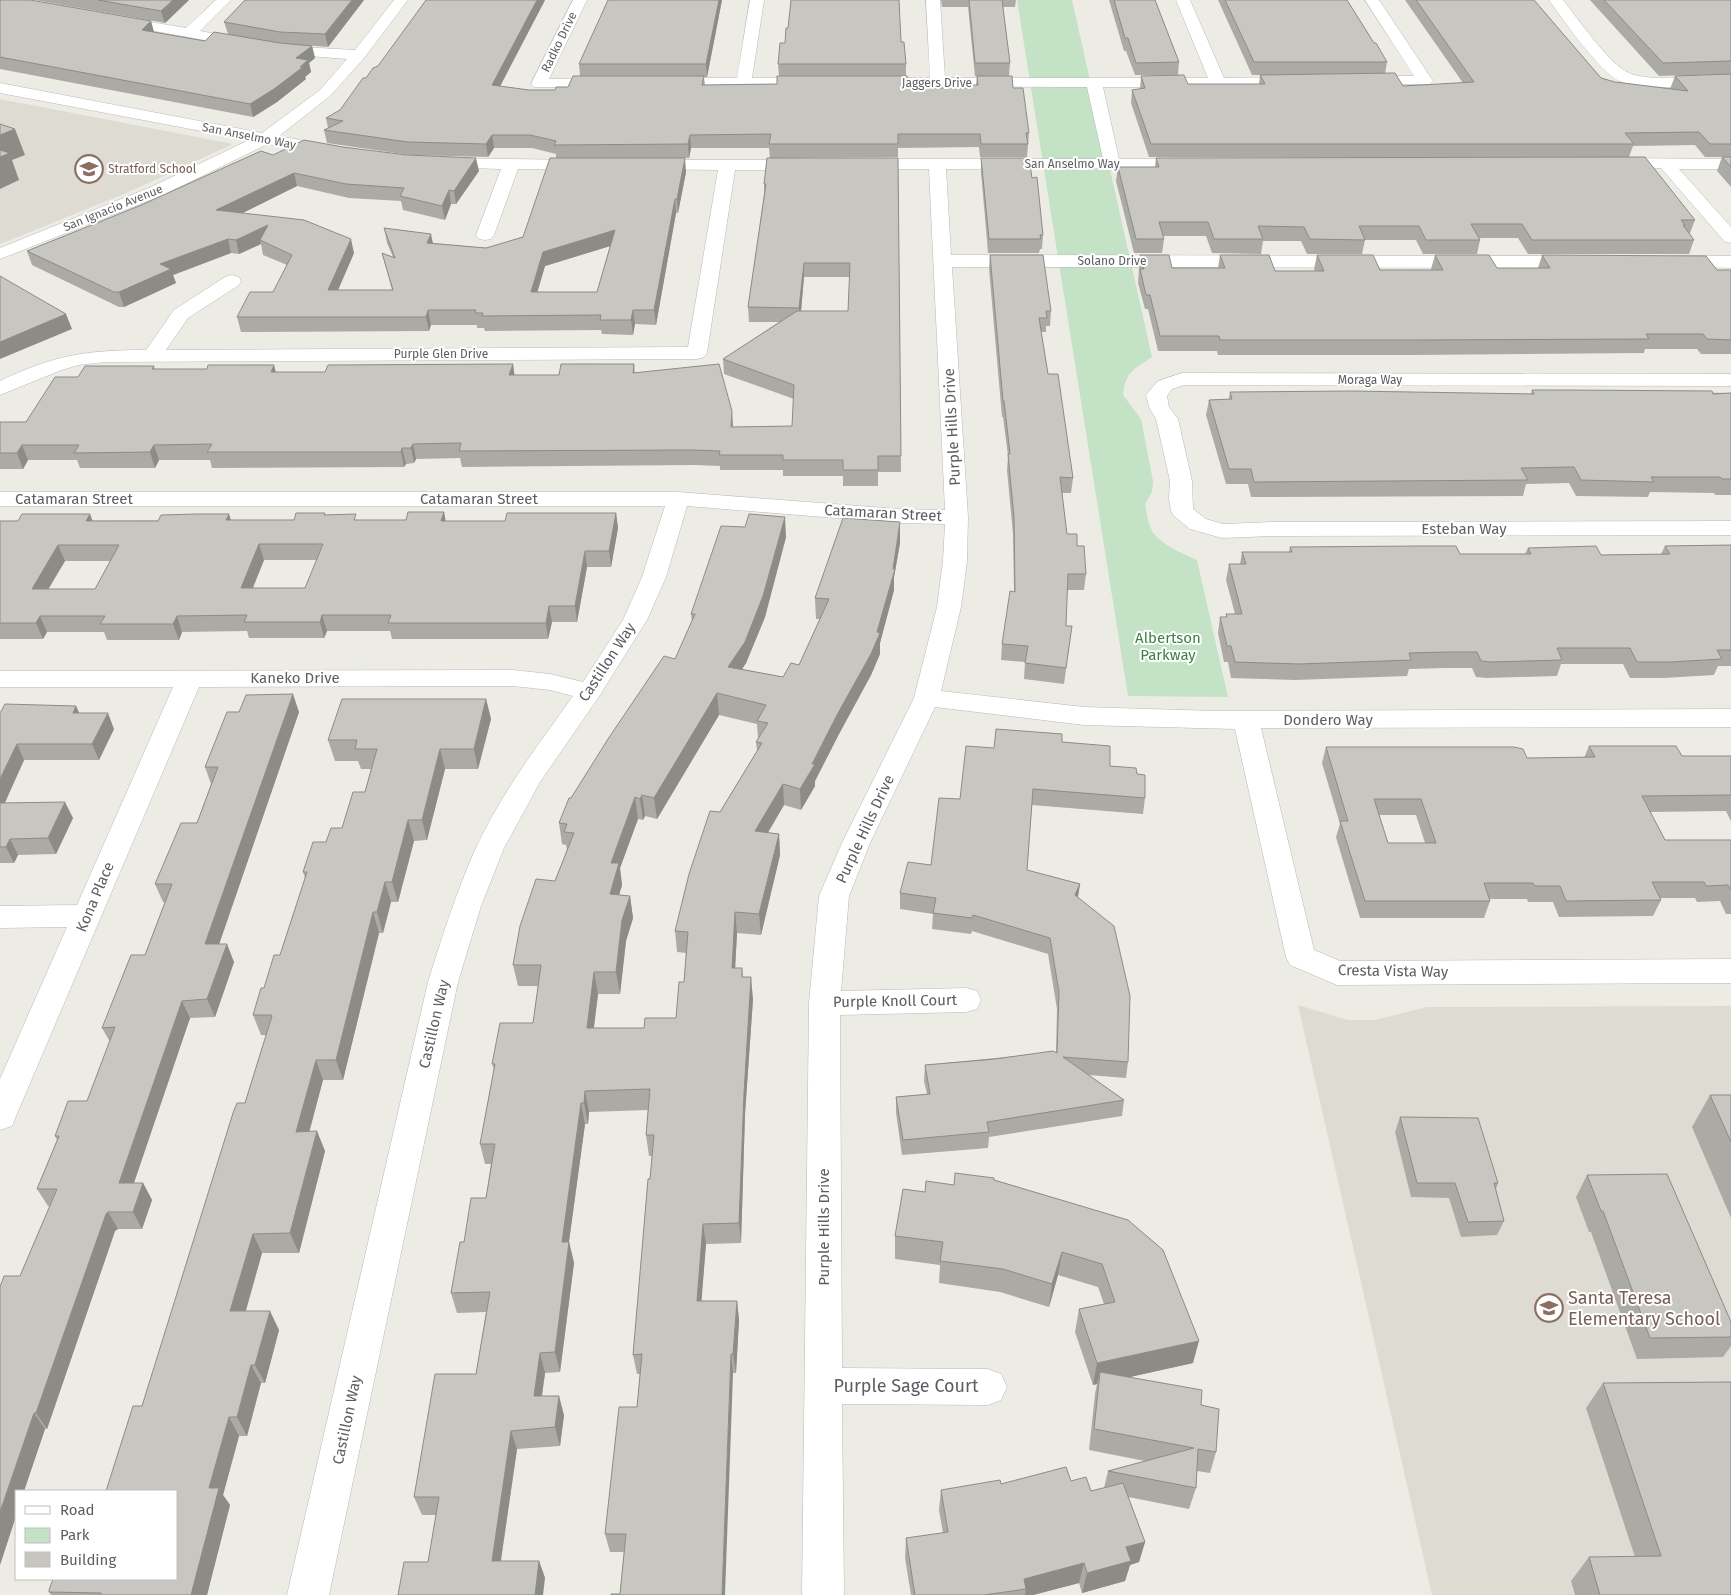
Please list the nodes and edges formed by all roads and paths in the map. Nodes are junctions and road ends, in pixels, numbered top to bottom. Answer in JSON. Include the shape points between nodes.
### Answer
{"nodes":[{"id":1,"x":224,"y":0,"type":"edge"},
{"id":2,"x":401,"y":0,"type":"edge"},
{"id":3,"x":580,"y":0,"type":"edge"},
{"id":4,"x":757,"y":0,"type":"edge"},
{"id":5,"x":933,"y":0,"type":"edge"},
{"id":6,"x":1184,"y":0,"type":"edge"},
{"id":7,"x":1372,"y":0,"type":"edge"},
{"id":8,"x":1556,"y":0,"type":"edge"},
{"id":9,"x":104,"y":18,"type":"edge"},
{"id":10,"x":190,"y":33,"type":"junction"},
{"id":11,"x":359,"y":55,"type":"junction"},
{"id":12,"x":1731,"y":80,"type":"edge"},
{"id":13,"x":1094,"y":82,"type":"junction"},
{"id":14,"x":1218,"y":82,"type":"junction"},
{"id":15,"x":1306,"y":82,"type":"edge"},
{"id":16,"x":1346,"y":82,"type":"edge"},
{"id":17,"x":617,"y":83,"type":"edge"},
{"id":18,"x":656,"y":83,"type":"edge"},
{"id":19,"x":744,"y":83,"type":"junction"},
{"id":20,"x":831,"y":83,"type":"edge"},
{"id":21,"x":850,"y":83,"type":"edge"},
{"id":22,"x":938,"y":83,"type":"junction"},
{"id":23,"x":0,"y":88,"type":"edge"},
{"id":24,"x":265,"y":139,"type":"junction"},
{"id":25,"x":346,"y":154,"type":"edge"},
{"id":26,"x":428,"y":162,"type":"edge"},
{"id":27,"x":1596,"y":163,"type":"edge"},
{"id":28,"x":1665,"y":163,"type":"junction"},
{"id":29,"x":847,"y":164,"type":"edge"},
{"id":30,"x":937,"y":164,"type":"junction"},
{"id":31,"x":1112,"y":164,"type":"junction"},
{"id":32,"x":1211,"y":164,"type":"edge"},
{"id":33,"x":1731,"y":164,"type":"edge"},
{"id":34,"x":511,"y":165,"type":"junction"},
{"id":35,"x":600,"y":165,"type":"edge"},
{"id":36,"x":629,"y":165,"type":"edge"},
{"id":37,"x":727,"y":165,"type":"junction"},
{"id":38,"x":817,"y":165,"type":"edge"},
{"id":39,"x":485,"y":236,"type":"dead end"},
{"id":40,"x":1731,"y":238,"type":"edge"},
{"id":41,"x":0,"y":254,"type":"edge"},
{"id":42,"x":943,"y":261,"type":"junction"},
{"id":43,"x":1592,"y":262,"type":"edge"},
{"id":44,"x":1661,"y":262,"type":"edge"},
{"id":45,"x":1731,"y":262,"type":"edge"},
{"id":46,"x":232,"y":281,"type":"dead end"},
{"id":47,"x":152,"y":356,"type":"junction"},
{"id":48,"x":1731,"y":380,"type":"edge"},
{"id":49,"x":0,"y":389,"type":"edge"},
{"id":50,"x":678,"y":498,"type":"junction"},
{"id":51,"x":0,"y":499,"type":"edge"},
{"id":52,"x":957,"y":517,"type":"junction"},
{"id":53,"x":1198,"y":524,"type":"joint"},
{"id":54,"x":1731,"y":528,"type":"edge"},
{"id":55,"x":0,"y":678,"type":"edge"},
{"id":56,"x":190,"y":678,"type":"junction"},
{"id":57,"x":589,"y":692,"type":"junction"},
{"id":58,"x":927,"y":698,"type":"junction"},
{"id":59,"x":1731,"y":718,"type":"edge"},
{"id":60,"x":1246,"y":720,"type":"junction"},
{"id":61,"x":86,"y":916,"type":"junction"},
{"id":62,"x":0,"y":917,"type":"edge"},
{"id":63,"x":1731,"y":971,"type":"edge"},
{"id":64,"x":966,"y":1000,"type":"dead end"},
{"id":65,"x":824,"y":1003,"type":"junction"},
{"id":66,"x":0,"y":1116,"type":"edge"},
{"id":67,"x":824,"y":1386,"type":"junction"},
{"id":68,"x":988,"y":1387,"type":"dead end"},
{"id":69,"x":308,"y":1595,"type":"edge"},
{"id":70,"x":823,"y":1595,"type":"edge"}],
"edges":[{"from":1,"to":10,"type":"street"},
{"from":2,"to":11,"type":"street","name":"San Ignacio Avenue"},
{"from":3,"to":17,"type":"street","name":"Radko Drive","via":[[539,84]]},
{"from":4,"to":19,"type":"street"},
{"from":5,"to":22,"type":"street"},
{"from":6,"to":14,"type":"street"},
{"from":7,"to":16,"type":"street","via":[[1425,81]]},
{"from":8,"to":12,"type":"street","via":[[1622,77],[1663,81]]},
{"from":9,"to":10,"type":"street"},
{"from":10,"to":11,"type":"street","via":[[309,53]]},
{"from":11,"to":24,"type":"street","name":"San Ignacio Avenue","via":[[325,93]]},
{"from":13,"to":14,"type":"street","name":"Jaggers Drive"},
{"from":13,"to":22,"type":"street","name":"Jaggers Drive"},
{"from":13,"to":31,"type":"street"},
{"from":14,"to":15,"type":"street","name":"Jaggers Drive"},
{"from":18,"to":19,"type":"street"},
{"from":19,"to":20,"type":"street"},
{"from":21,"to":22,"type":"street","name":"Jaggers Drive"},
{"from":23,"to":24,"type":"street","name":"San Anselmo Way"},
{"from":24,"to":25,"type":"street","name":"San Anselmo Way"},
{"from":24,"to":41,"type":"street","name":"San Ignacio Avenue","via":[[157,191]]},
{"from":26,"to":34,"type":"street"},
{"from":27,"to":28,"type":"street"},
{"from":28,"to":33,"type":"street"},
{"from":28,"to":40,"type":"street"},
{"from":29,"to":30,"type":"street","name":"San Anselmo Way"},
{"from":30,"to":31,"type":"street","name":"San Anselmo Way"},
{"from":30,"to":42,"type":"street","name":"Purple Hills Drive"},
{"from":31,"to":32,"type":"street","name":"San Anselmo Way"},
{"from":34,"to":35,"type":"street"},
{"from":34,"to":39,"type":"street"},
{"from":36,"to":37,"type":"street"},
{"from":37,"to":38,"type":"street"},
{"from":37,"to":47,"type":"street","name":"Purple Glen Drive","via":[[697,353]]},
{"from":42,"to":43,"type":"street","name":"Solano Drive"},
{"from":42,"to":52,"type":"street","name":"Purple Hills Drive"},
{"from":44,"to":45,"type":"street"},
{"from":46,"to":47,"type":"street","via":[[182,314]]},
{"from":47,"to":49,"type":"street","name":"Purple Glen Drive","via":[[82,357],[40,369]]},
{"from":48,"to":53,"type":"street","name":"Moraga Way","via":[[1182,379],[1165,385],[1156,395],[1167,418],[1181,481],[1182,511]]},
{"from":50,"to":51,"type":"street","name":"Catamaran Street"},
{"from":50,"to":52,"type":"street","name":"Catamaran Street","via":[[898,516]]},
{"from":50,"to":57,"type":"street","name":"Castillon Way","via":[[654,577],[635,620]]},
{"from":52,"to":58,"type":"street","name":"Purple Hills Drive","via":[[949,607]]},
{"from":53,"to":54,"type":"street","name":"Esteban Way","via":[[1222,532],[1272,529]]},
{"from":55,"to":56,"type":"street","name":"Kaneko Drive"},
{"from":56,"to":57,"type":"street","name":"Kaneko Drive","via":[[513,678],[550,682]]},
{"from":56,"to":61,"type":"street","name":"Kona Place"},
{"from":57,"to":69,"type":"street","name":"Castillon Way","via":[[529,778],[490,848],[466,906],[443,982]]},
{"from":58,"to":60,"type":"street","name":"Dondero Way","via":[[1084,716]]},
{"from":58,"to":65,"type":"street","name":"Purple Hills Drive","via":[[856,843],[834,896]]},
{"from":59,"to":60,"type":"street","name":"Dondero Way"},
{"from":60,"to":63,"type":"street","name":"Cresta Vista Way","via":[[1301,957],[1337,973]]},
{"from":61,"to":62,"type":"street"},
{"from":61,"to":66,"type":"street","name":"Kona Place"},
{"from":64,"to":65,"type":"street","name":"Purple Knoll Court"},
{"from":65,"to":67,"type":"street","name":"Purple Hills Drive"},
{"from":67,"to":68,"type":"street","name":"Purple Sage Court"},
{"from":67,"to":70,"type":"street","name":"Purple Hills Drive"}]}
